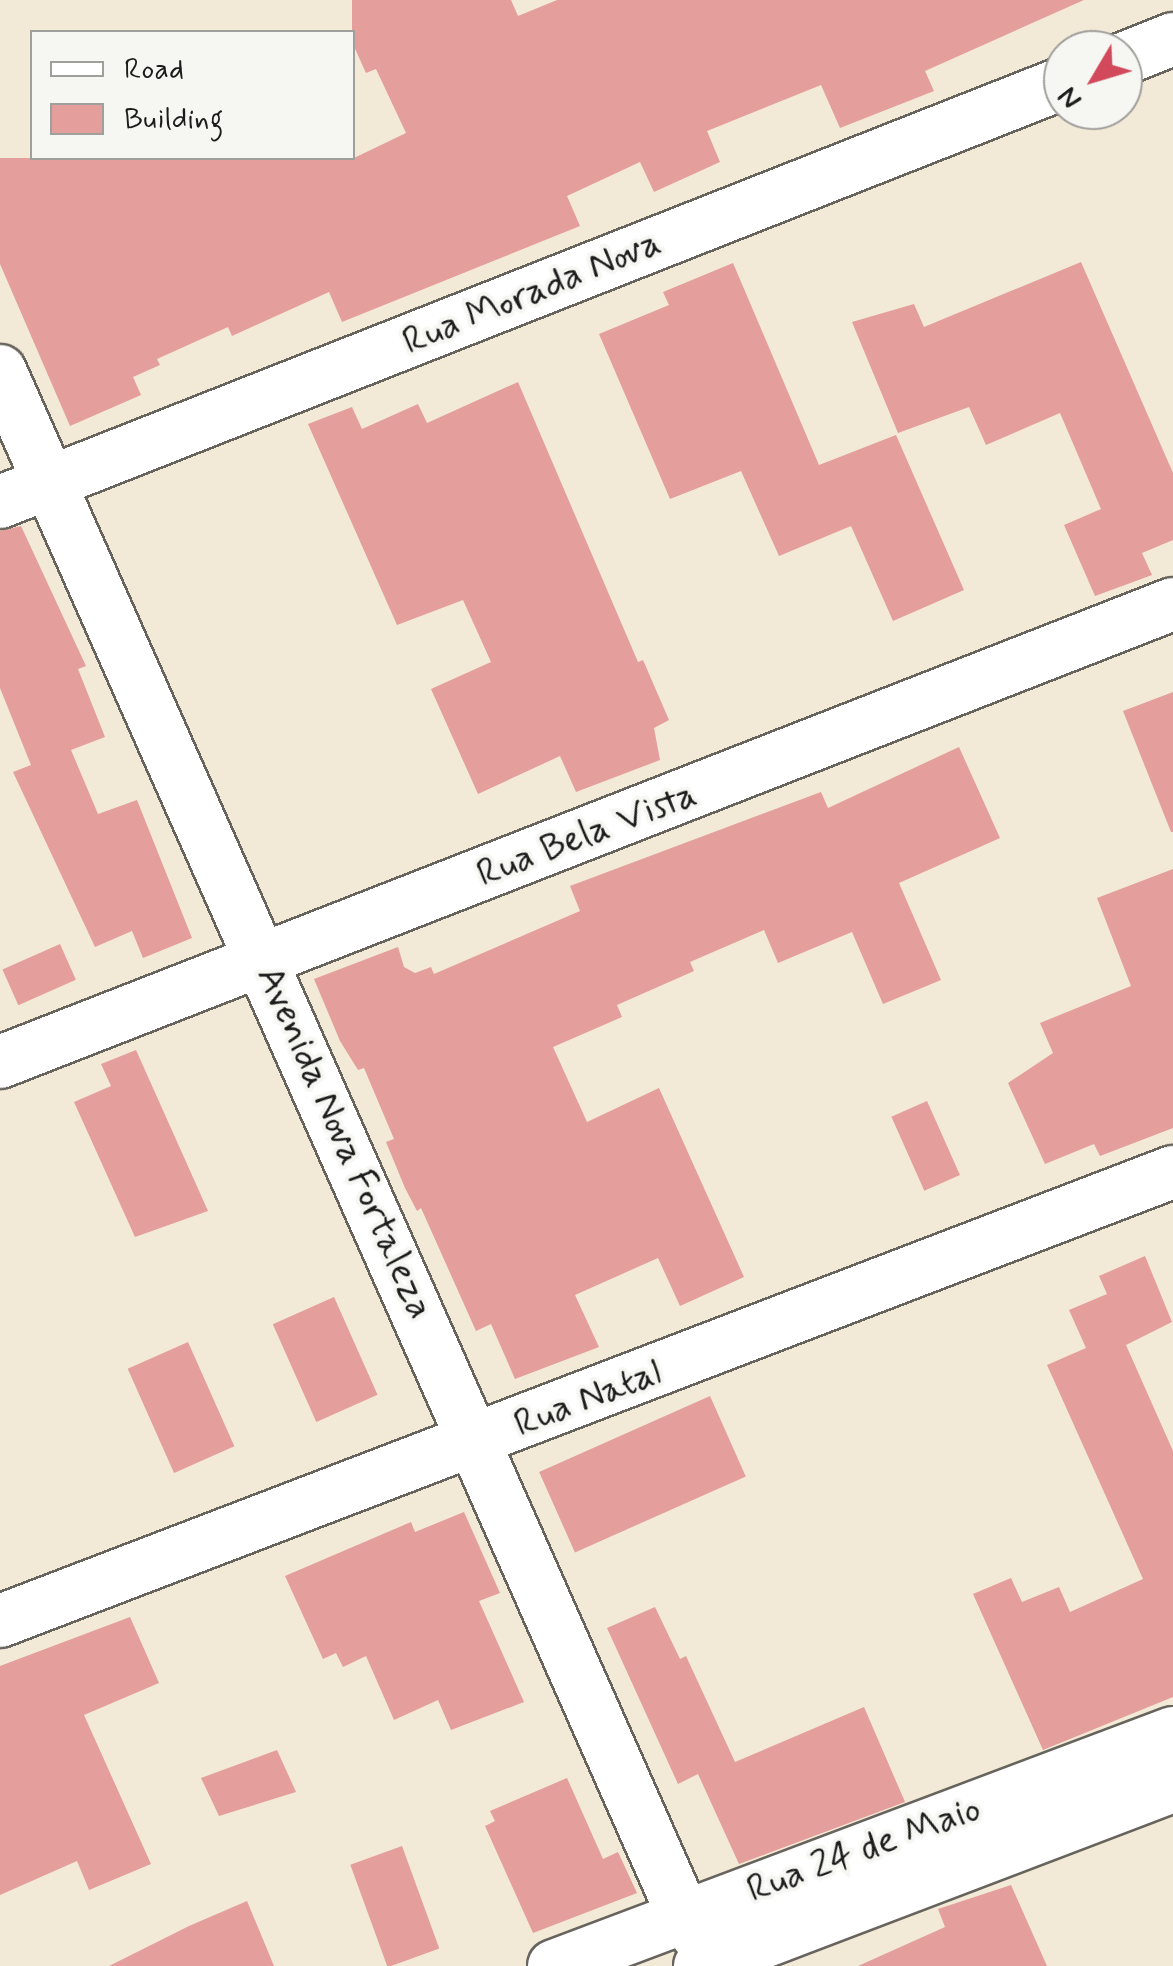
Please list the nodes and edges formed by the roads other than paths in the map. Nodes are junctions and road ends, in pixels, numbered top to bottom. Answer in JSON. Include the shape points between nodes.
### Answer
{"nodes":[{"id":1,"x":1173,"y":40,"type":"edge"},
{"id":2,"x":1143,"y":51,"type":"edge"},
{"id":3,"x":1043,"y":91,"type":"edge"},
{"id":4,"x":0,"y":372,"type":"edge"},
{"id":5,"x":53,"y":482,"type":"junction"},
{"id":6,"x":0,"y":502,"type":"edge"},
{"id":7,"x":1173,"y":604,"type":"edge"},
{"id":8,"x":264,"y":962,"type":"junction"},
{"id":9,"x":0,"y":1062,"type":"edge"},
{"id":10,"x":1173,"y":1172,"type":"edge"},
{"id":11,"x":476,"y":1442,"type":"junction"},
{"id":12,"x":0,"y":1620,"type":"edge"},
{"id":13,"x":1173,"y":1732,"type":"edge"},
{"id":14,"x":1173,"y":1786,"type":"edge"},
{"id":15,"x":1024,"y":1817,"type":"junction"},
{"id":16,"x":684,"y":1917,"type":"junction"},
{"id":17,"x":713,"y":1964,"type":"edge"},
{"id":18,"x":554,"y":1966,"type":"edge"},
{"id":19,"x":666,"y":1966,"type":"edge"}],
"edges":[{"from":1,"to":2,"type":"street"},
{"from":3,"to":5,"type":"street","name":"Rua Morada Nova"},
{"from":4,"to":5,"type":"street","name":"Avenida Nova Fortaleza"},
{"from":5,"to":6,"type":"street","name":"Rua Morada Nova"},
{"from":5,"to":8,"type":"street","name":"Avenida Nova Fortaleza"},
{"from":7,"to":8,"type":"street","name":"Rua Bela Vista"},
{"from":8,"to":9,"type":"street","name":"Rua Bela Vista"},
{"from":8,"to":11,"type":"street","name":"Avenida Nova Fortaleza"},
{"from":10,"to":11,"type":"street","name":"Rua Natal"},
{"from":11,"to":12,"type":"street","name":"Rua Natal"},
{"from":11,"to":16,"type":"street","name":"Avenida Nova Fortaleza"},
{"from":13,"to":15,"type":"street","name":"Rua 24 de Maio"},
{"from":14,"to":15,"type":"street","name":"Rua 24 de Maio"},
{"from":15,"to":16,"type":"street","name":"Rua 24 de Maio"},
{"from":15,"to":17,"type":"street","name":"Rua 24 de Maio"},
{"from":16,"to":17,"type":"street","name":"Avenida Nova Fortaleza"},
{"from":16,"to":18,"type":"street","name":"Rua 24 de Maio"},
{"from":16,"to":19,"type":"street"}]}
